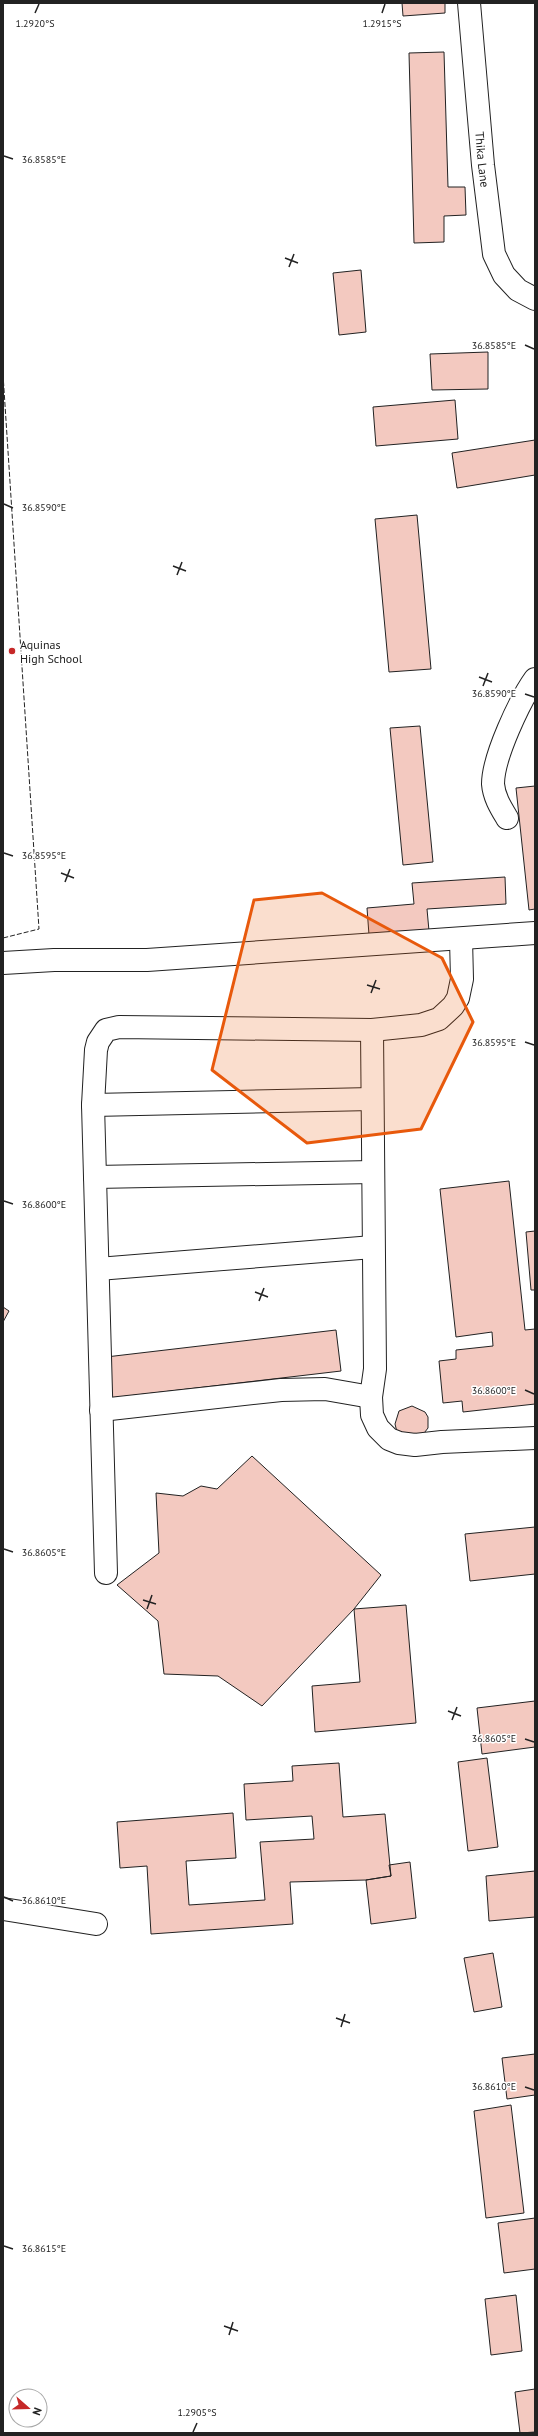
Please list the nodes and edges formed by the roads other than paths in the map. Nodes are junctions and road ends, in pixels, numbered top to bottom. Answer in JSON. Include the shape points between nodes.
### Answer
{"nodes":[{"id":1,"x":469,"y":3,"type":"edge"},
{"id":2,"x":535,"y":299,"type":"edge"},
{"id":3,"x":535,"y":678,"type":"edge"},
{"id":4,"x":507,"y":818,"type":"dead end"},
{"id":5,"x":535,"y":934,"type":"edge"},
{"id":6,"x":461,"y":939,"type":"junction"},
{"id":7,"x":3,"y":963,"type":"edge"},
{"id":8,"x":372,"y":1030,"type":"junction"},
{"id":9,"x":372,"y":1099,"type":"junction"},
{"id":10,"x":94,"y":1105,"type":"junction"},
{"id":11,"x":373,"y":1172,"type":"junction"},
{"id":12,"x":95,"y":1177,"type":"junction"},
{"id":13,"x":373,"y":1247,"type":"junction"},
{"id":14,"x":98,"y":1269,"type":"junction"},
{"id":15,"x":371,"y":1397,"type":"junction"},
{"id":16,"x":101,"y":1410,"type":"junction"},
{"id":17,"x":535,"y":1438,"type":"edge"},
{"id":18,"x":106,"y":1573,"type":"dead end"},
{"id":19,"x":3,"y":1909,"type":"edge"},
{"id":20,"x":96,"y":1924,"type":"dead end"}],
"edges":[{"from":1,"to":2,"type":"street","name":"Thika Lane","via":[[483,164],[494,254],[504,275],[518,290]]},
{"from":3,"to":4,"type":"street","via":[[524,695],[496,767],[493,784],[497,800]]},
{"from":5,"to":6,"type":"street"},
{"from":6,"to":7,"type":"street","via":[[147,960]]},
{"from":6,"to":8,"type":"street","via":[[461,989],[453,1006],[439,1019],[422,1025]]},
{"from":8,"to":9,"type":"street"},
{"from":8,"to":10,"type":"street","via":[[111,1028],[102,1036],[96,1050]]},
{"from":9,"to":10,"type":"street"},
{"from":9,"to":11,"type":"street"},
{"from":10,"to":12,"type":"street"},
{"from":11,"to":12,"type":"street"},
{"from":11,"to":13,"type":"street"},
{"from":12,"to":14,"type":"street"},
{"from":13,"to":14,"type":"street"},
{"from":13,"to":15,"type":"street","via":[[375,1369]]},
{"from":14,"to":16,"type":"street"},
{"from":15,"to":16,"type":"street","via":[[325,1388],[281,1390]]},
{"from":15,"to":17,"type":"street","via":[[372,1415],[378,1428],[389,1439],[399,1443],[415,1445]]},
{"from":16,"to":18,"type":"street"},
{"from":19,"to":20,"type":"street"}]}
